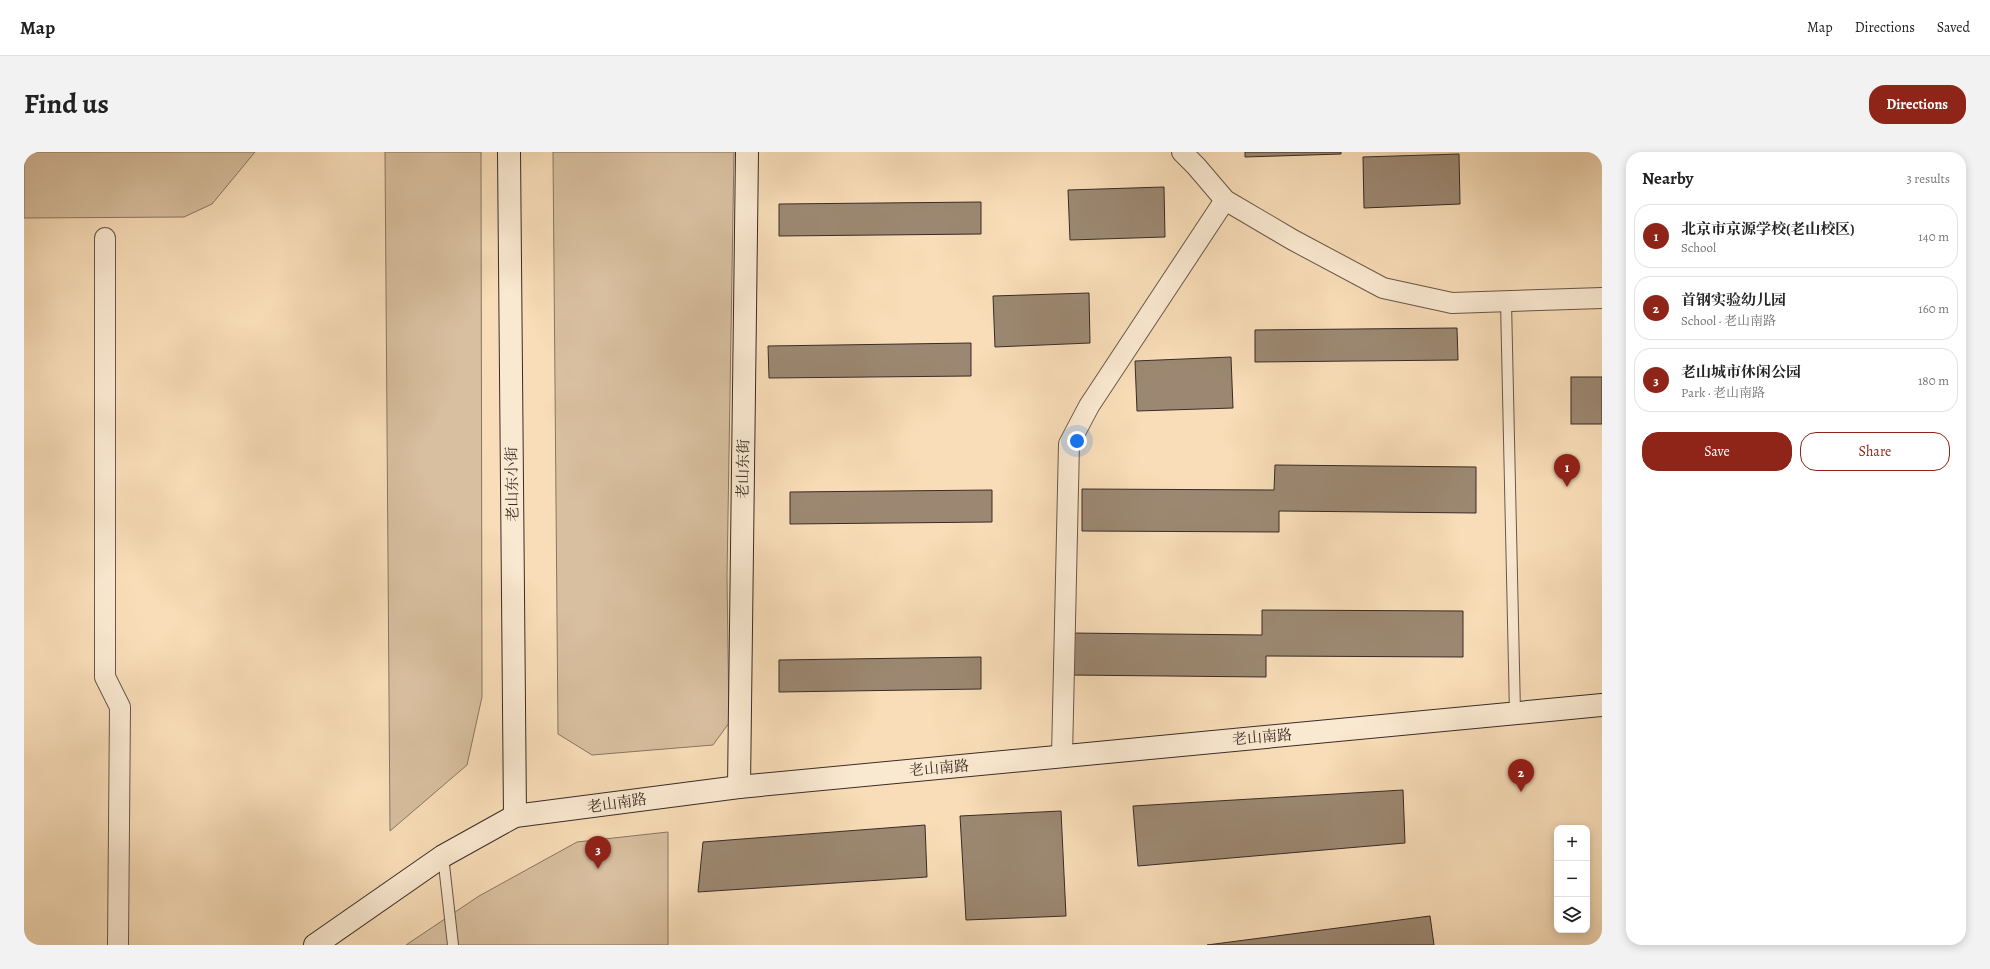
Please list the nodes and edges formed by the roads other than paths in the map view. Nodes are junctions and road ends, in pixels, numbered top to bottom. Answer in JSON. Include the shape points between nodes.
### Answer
{"nodes":[{"id":1,"x":509,"y":152,"type":"edge"},
{"id":2,"x":747,"y":152,"type":"edge"},
{"id":3,"x":1182,"y":152,"type":"edge"},
{"id":4,"x":1225,"y":200,"type":"junction"},
{"id":5,"x":105,"y":238,"type":"dead end"},
{"id":6,"x":1602,"y":298,"type":"edge"},
{"id":7,"x":1506,"y":302,"type":"junction"},
{"id":8,"x":1602,"y":705,"type":"edge"},
{"id":9,"x":1515,"y":713,"type":"junction"},
{"id":10,"x":1062,"y":756,"type":"junction"},
{"id":11,"x":738,"y":787,"type":"junction"},
{"id":12,"x":515,"y":816,"type":"junction"},
{"id":13,"x":443,"y":856,"type":"junction"},
{"id":14,"x":118,"y":945,"type":"edge"},
{"id":15,"x":315,"y":945,"type":"edge"},
{"id":16,"x":453,"y":945,"type":"edge"}],
"edges":[{"from":1,"to":12,"type":"main road","name":"老山东小街"},
{"from":2,"to":11,"type":"main road","name":"老山东街"},
{"from":3,"to":4,"type":"street"},
{"from":4,"to":7,"type":"street","via":[[1383,288],[1452,303]]},
{"from":4,"to":10,"type":"street","via":[[1089,406],[1069,444]]},
{"from":5,"to":14,"type":"street","via":[[105,677],[120,707]]},
{"from":6,"to":7,"type":"street"},
{"from":7,"to":9,"type":"lane"},
{"from":8,"to":9,"type":"main road","name":"老山南路"},
{"from":9,"to":10,"type":"main road","name":"老山南路"},
{"from":10,"to":11,"type":"main road","name":"老山南路"},
{"from":11,"to":12,"type":"main road","name":"老山南路"},
{"from":12,"to":13,"type":"main road","name":"老山南路"},
{"from":13,"to":15,"type":"main road","name":"老山南路"},
{"from":13,"to":16,"type":"lane"}]}
